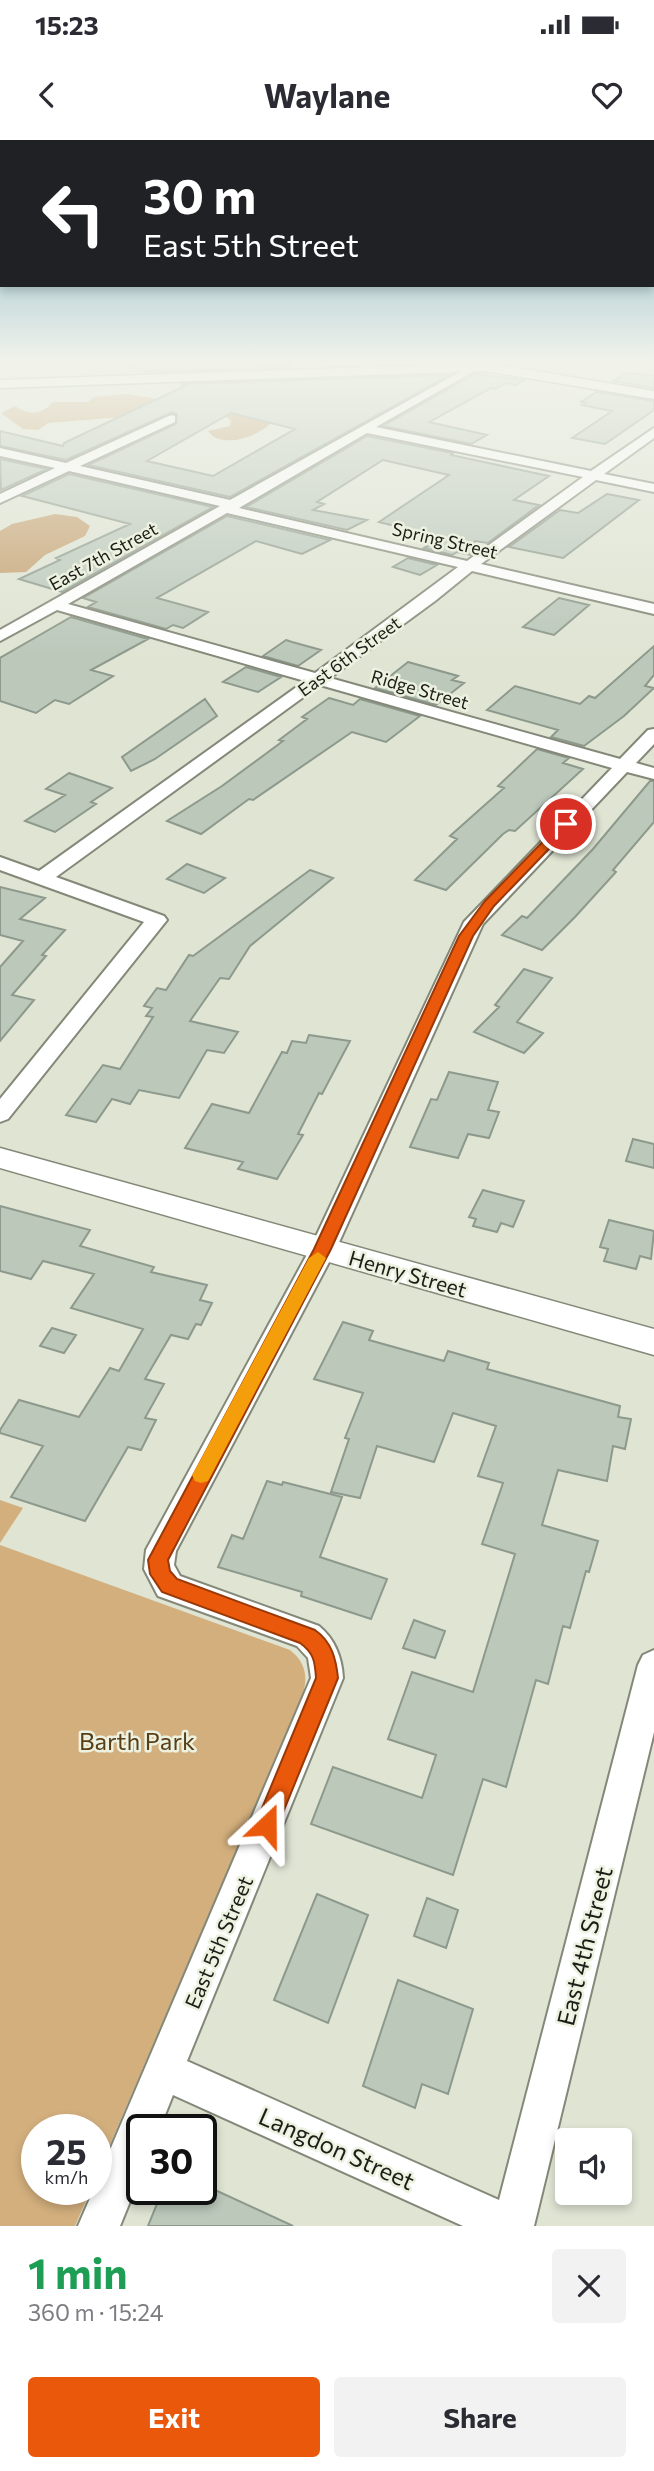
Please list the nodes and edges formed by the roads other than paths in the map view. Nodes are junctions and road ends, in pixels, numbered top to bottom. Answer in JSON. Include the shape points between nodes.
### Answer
{"nodes":[{"id":1,"x":37,"y":460,"type":"edge"},
{"id":2,"x":81,"y":460,"type":"edge"},
{"id":3,"x":311,"y":460,"type":"edge"},
{"id":4,"x":519,"y":460,"type":"edge"},
{"id":5,"x":616,"y":460,"type":"edge"},
{"id":6,"x":67,"y":467,"type":"junction"},
{"id":7,"x":595,"y":476,"type":"junction"},
{"id":8,"x":654,"y":488,"type":"edge"},
{"id":9,"x":0,"y":499,"type":"edge"},
{"id":10,"x":230,"y":507,"type":"junction"},
{"id":11,"x":469,"y":566,"type":"junction"},
{"id":12,"x":55,"y":605,"type":"junction"},
{"id":13,"x":654,"y":609,"type":"edge"},
{"id":14,"x":0,"y":636,"type":"edge"},
{"id":15,"x":317,"y":680,"type":"junction"},
{"id":16,"x":654,"y":734,"type":"edge"},
{"id":17,"x":624,"y":765,"type":"junction"},
{"id":18,"x":654,"y":774,"type":"edge"},
{"id":19,"x":0,"y":863,"type":"edge"},
{"id":20,"x":42,"y":878,"type":"junction"},
{"id":21,"x":0,"y":1114,"type":"edge"},
{"id":22,"x":0,"y":1158,"type":"edge"},
{"id":23,"x":323,"y":1249,"type":"junction"},
{"id":24,"x":654,"y":1342,"type":"edge"},
{"id":25,"x":654,"y":1665,"type":"edge"},
{"id":26,"x":164,"y":2071,"type":"junction"},
{"id":27,"x":99,"y":2226,"type":"edge"},
{"id":28,"x":511,"y":2226,"type":"edge"}],
"edges":[{"from":1,"to":6,"type":"street","name":"Spring Street"},
{"from":2,"to":6,"type":"street"},
{"from":3,"to":10,"type":"street","name":"East 7th Street"},
{"from":4,"to":7,"type":"street"},
{"from":5,"to":7,"type":"street","name":"East 6th Street"},
{"from":6,"to":9,"type":"street"},
{"from":6,"to":10,"type":"street","name":"Spring Street"},
{"from":7,"to":8,"type":"street"},
{"from":7,"to":11,"type":"street","name":"East 6th Street"},
{"from":10,"to":11,"type":"street","name":"Spring Street"},
{"from":10,"to":12,"type":"street","name":"East 7th Street"},
{"from":11,"to":13,"type":"street","name":"Spring Street"},
{"from":11,"to":15,"type":"street","name":"East 6th Street"},
{"from":12,"to":14,"type":"street","name":"East 7th Street"},
{"from":12,"to":15,"type":"street","name":"Ridge Street"},
{"from":15,"to":17,"type":"street","name":"Ridge Street"},
{"from":15,"to":20,"type":"street","name":"East 6th Street"},
{"from":16,"to":17,"type":"street","name":"East 5th Street"},
{"from":17,"to":18,"type":"street","name":"Ridge Street"},
{"from":17,"to":23,"type":"street","name":"East 5th Street","via":[[474,922]]},
{"from":19,"to":20,"type":"street"},
{"from":20,"to":21,"type":"street","via":[[157,920]]},
{"from":22,"to":23,"type":"street","name":"Henry Street"},
{"from":23,"to":24,"type":"street","name":"Henry Street"},
{"from":23,"to":26,"type":"street","name":"East 5th Street","via":[[158,1560],[160,1574],[169,1586],[308,1636],[325,1659],[327,1678]]},
{"from":25,"to":28,"type":"street","name":"East 4th Street"},
{"from":26,"to":27,"type":"street","name":"East 5th Street"},
{"from":26,"to":28,"type":"street","name":"Langdon Street"}]}
